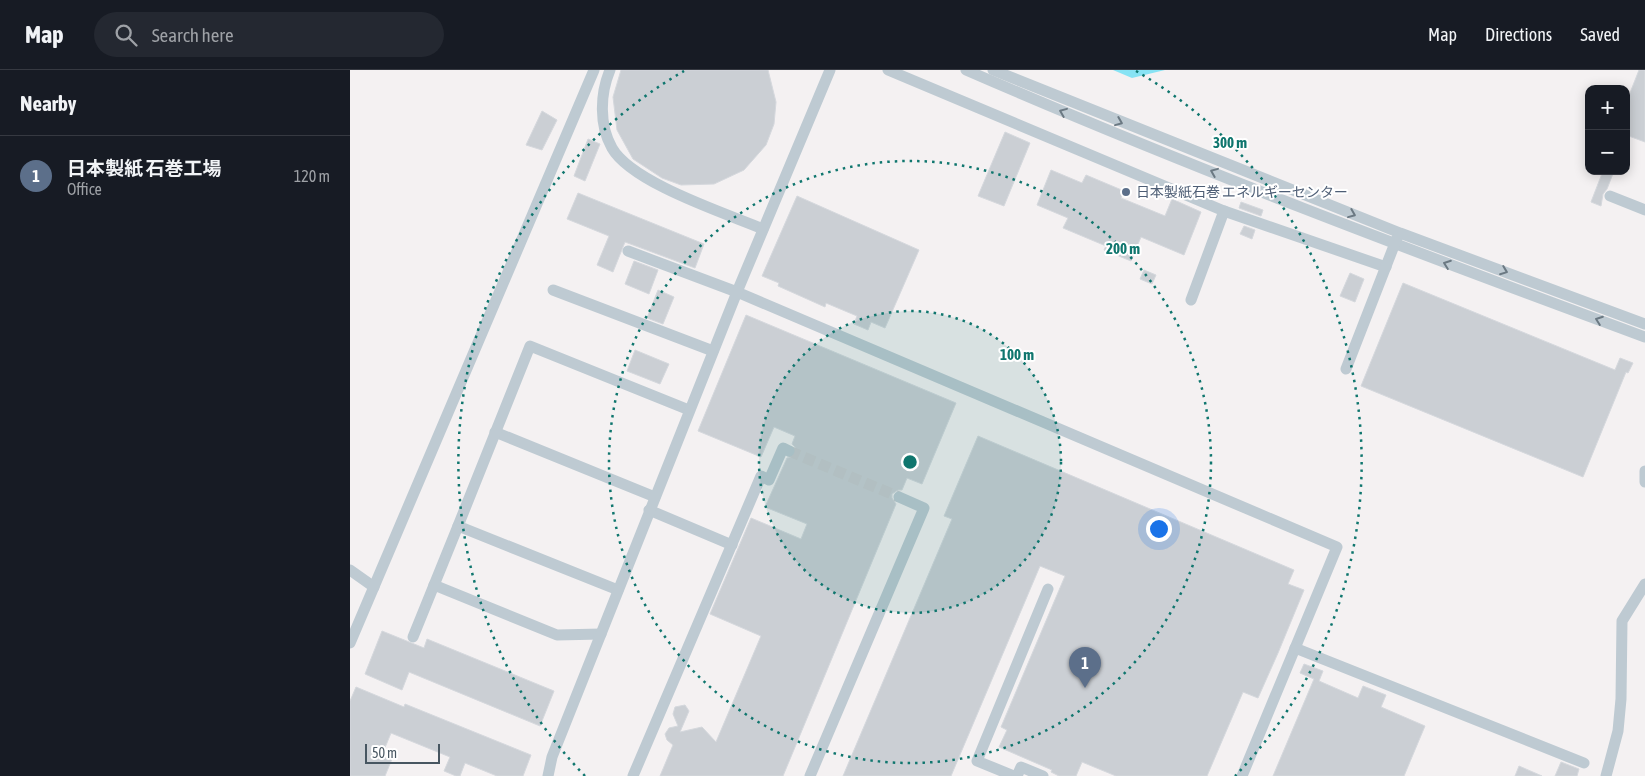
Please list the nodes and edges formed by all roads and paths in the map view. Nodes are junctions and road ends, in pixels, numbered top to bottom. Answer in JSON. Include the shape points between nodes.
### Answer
{"nodes":[{"id":1,"x":594,"y":70,"type":"edge"},
{"id":2,"x":610,"y":70,"type":"edge"},
{"id":3,"x":830,"y":70,"type":"edge"},
{"id":4,"x":888,"y":70,"type":"edge"},
{"id":5,"x":966,"y":70,"type":"edge"},
{"id":6,"x":993,"y":70,"type":"edge"},
{"id":7,"x":1610,"y":196,"type":"dead end"},
{"id":8,"x":1645,"y":210,"type":"edge"},
{"id":9,"x":1224,"y":211,"type":"junction"},
{"id":10,"x":763,"y":229,"type":"junction"},
{"id":11,"x":1400,"y":232,"type":"junction"},
{"id":12,"x":1395,"y":244,"type":"junction"},
{"id":13,"x":628,"y":251,"type":"dead end"},
{"id":14,"x":1386,"y":267,"type":"junction"},
{"id":15,"x":553,"y":290,"type":"dead end"},
{"id":16,"x":737,"y":292,"type":"junction"},
{"id":17,"x":1191,"y":300,"type":"dead end"},
{"id":18,"x":1645,"y":324,"type":"edge"},
{"id":19,"x":1645,"y":337,"type":"edge"},
{"id":20,"x":713,"y":351,"type":"junction"},
{"id":21,"x":1346,"y":369,"type":"dead end"},
{"id":22,"x":689,"y":410,"type":"junction"},
{"id":23,"x":495,"y":432,"type":"junction"},
{"id":24,"x":789,"y":451,"type":"dead end"},
{"id":25,"x":1645,"y":471,"type":"edge"},
{"id":26,"x":1645,"y":482,"type":"edge"},
{"id":27,"x":655,"y":497,"type":"junction"},
{"id":28,"x":899,"y":497,"type":"tunnel mouth"},
{"id":29,"x":650,"y":510,"type":"junction"},
{"id":30,"x":458,"y":526,"type":"junction"},
{"id":31,"x":732,"y":545,"type":"junction"},
{"id":32,"x":350,"y":570,"type":"edge"},
{"id":33,"x":1645,"y":584,"type":"edge"},
{"id":34,"x":434,"y":585,"type":"junction"},
{"id":35,"x":374,"y":586,"type":"junction"},
{"id":36,"x":1048,"y":589,"type":"dead end"},
{"id":37,"x":618,"y":590,"type":"junction"},
{"id":38,"x":600,"y":634,"type":"junction"},
{"id":39,"x":413,"y":637,"type":"dead end"},
{"id":40,"x":350,"y":643,"type":"edge"},
{"id":41,"x":1295,"y":648,"type":"junction"},
{"id":42,"x":1584,"y":763,"type":"dead end"},
{"id":43,"x":548,"y":776,"type":"edge"},
{"id":44,"x":633,"y":776,"type":"edge"},
{"id":45,"x":810,"y":776,"type":"edge"},
{"id":46,"x":1016,"y":776,"type":"edge"},
{"id":47,"x":1043,"y":776,"type":"edge"},
{"id":48,"x":1242,"y":776,"type":"edge"},
{"id":49,"x":1606,"y":776,"type":"edge"}],
"edges":[{"from":1,"to":35,"type":"street"},
{"from":2,"to":10,"type":"street","via":[[604,84],[602,104],[612,149],[630,167],[653,182]]},
{"from":3,"to":10,"type":"street"},
{"from":4,"to":9,"type":"street"},
{"from":12,"to":5,"type":"street","one_way":true},
{"from":6,"to":11,"type":"street","one_way":true},
{"from":7,"to":8,"type":"street"},
{"from":9,"to":14,"type":"street"},
{"from":9,"to":17,"type":"street"},
{"from":10,"to":16,"type":"street"},
{"from":11,"to":12,"type":"street"},
{"from":11,"to":18,"type":"street","one_way":true},
{"from":12,"to":14,"type":"street"},
{"from":19,"to":12,"type":"street","one_way":true},
{"from":13,"to":16,"type":"street"},
{"from":14,"to":21,"type":"street"},
{"from":15,"to":20,"type":"street"},
{"from":16,"to":20,"type":"street"},
{"from":16,"to":41,"type":"street","via":[[1337,547]]},
{"from":20,"to":22,"type":"street"},
{"from":22,"to":23,"type":"street","via":[[530,346]]},
{"from":22,"to":27,"type":"street"},
{"from":23,"to":27,"type":"street"},
{"from":23,"to":30,"type":"street"},
{"from":24,"to":31,"type":"street","via":[[783,448],[769,480],[761,476]]},
{"from":25,"to":26,"type":"street"},
{"from":27,"to":29,"type":"street"},
{"from":28,"to":45,"type":"street","via":[[924,508]]},
{"from":29,"to":31,"type":"street"},
{"from":29,"to":37,"type":"street"},
{"from":30,"to":34,"type":"street"},
{"from":30,"to":37,"type":"street"},
{"from":31,"to":44,"type":"street"},
{"from":32,"to":35,"type":"street"},
{"from":33,"to":49,"type":"street","via":[[1622,621],[1619,723]]},
{"from":34,"to":38,"type":"street","via":[[556,635]]},
{"from":34,"to":39,"type":"street"},
{"from":35,"to":40,"type":"street"},
{"from":36,"to":46,"type":"street","via":[[977,761]]},
{"from":37,"to":38,"type":"street"},
{"from":38,"to":43,"type":"street","via":[[552,757]]},
{"from":41,"to":42,"type":"street"},
{"from":41,"to":48,"type":"street"},
{"from":46,"to":47,"type":"street","via":[[1021,767]]}]}
